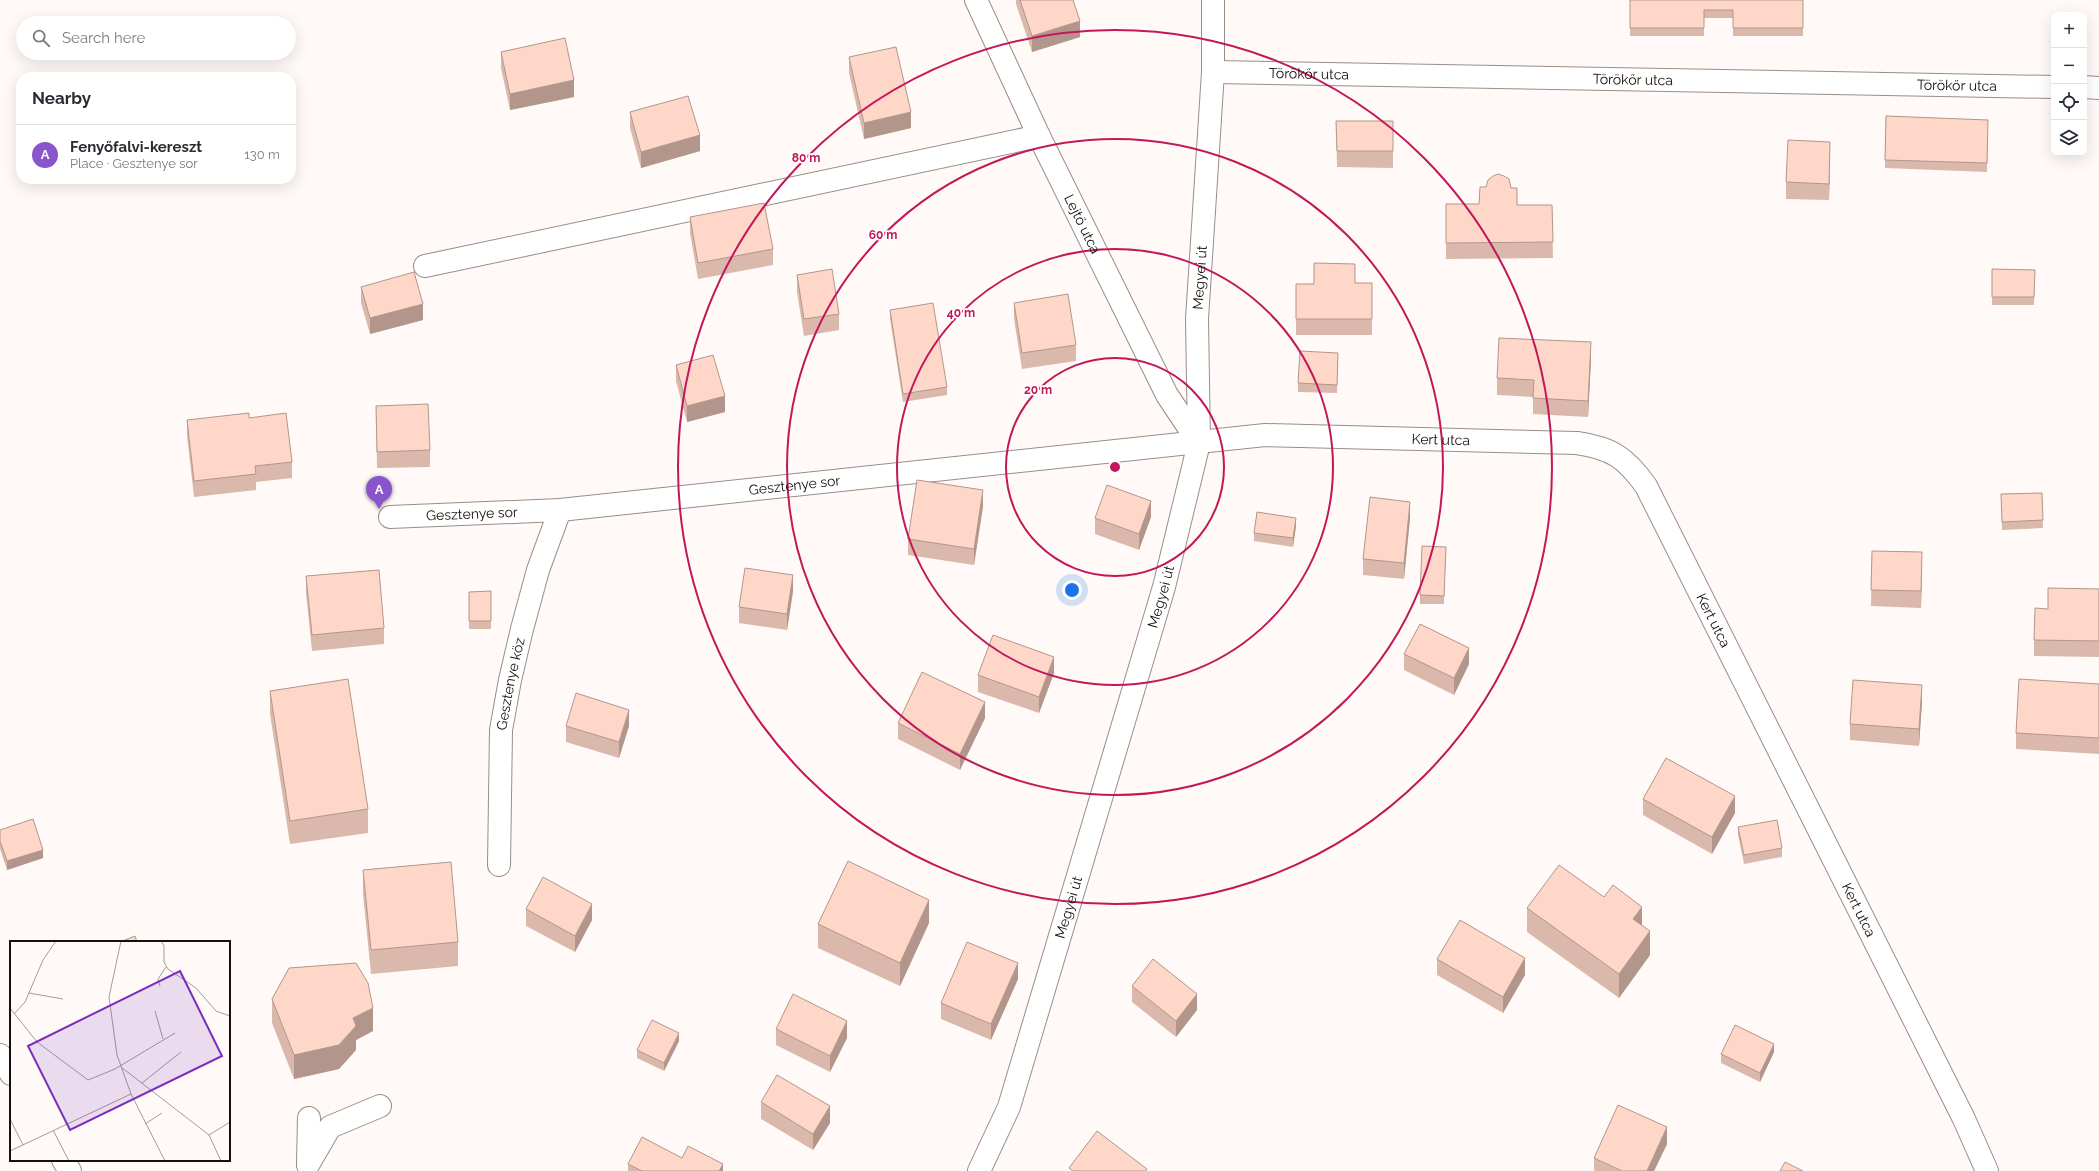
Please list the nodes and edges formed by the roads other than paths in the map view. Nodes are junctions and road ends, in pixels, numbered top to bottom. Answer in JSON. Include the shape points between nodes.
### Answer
{"nodes":[{"id":1,"x":976,"y":0,"type":"edge"},
{"id":2,"x":1213,"y":0,"type":"edge"},
{"id":3,"x":1212,"y":72,"type":"junction"},
{"id":4,"x":2051,"y":87,"type":"edge"},
{"id":5,"x":2087,"y":87,"type":"edge"},
{"id":6,"x":2099,"y":88,"type":"edge"},
{"id":7,"x":1039,"y":136,"type":"junction"},
{"id":8,"x":425,"y":266,"type":"dead end"},
{"id":9,"x":1199,"y":443,"type":"junction"},
{"id":10,"x":560,"y":510,"type":"junction"},
{"id":11,"x":390,"y":517,"type":"dead end"},
{"id":12,"x":499,"y":865,"type":"dead end"},
{"id":13,"x":0,"y":1055,"type":"edge"},
{"id":14,"x":10,"y":1072,"type":"edge"},
{"id":15,"x":380,"y":1106,"type":"dead end"},
{"id":16,"x":309,"y":1118,"type":"dead end"},
{"id":17,"x":64,"y":1161,"type":"edge"},
{"id":18,"x":306,"y":1168,"type":"edge"},
{"id":19,"x":70,"y":1171,"type":"edge"},
{"id":20,"x":979,"y":1171,"type":"edge"},
{"id":21,"x":1987,"y":1171,"type":"edge"}],
"edges":[{"from":1,"to":7,"type":"street","name":"Lejtő utca"},
{"from":2,"to":3,"type":"street","name":"Megyei út"},
{"from":3,"to":4,"type":"street","name":"Törökőr utca"},
{"from":3,"to":9,"type":"street","name":"Megyei út","via":[[1197,320]]},
{"from":5,"to":6,"type":"street"},
{"from":7,"to":8,"type":"street"},
{"from":7,"to":9,"type":"street","name":"Lejtő utca","via":[[1167,395]]},
{"from":9,"to":10,"type":"street","name":"Gesztenye sor"},
{"from":9,"to":20,"type":"street","name":"Megyei út","via":[[1164,588],[1009,1107]]},
{"from":9,"to":21,"type":"street","name":"Kert utca","via":[[1265,435],[1577,443],[1609,450],[1632,467],[1650,493],[1964,1119]]},
{"from":10,"to":11,"type":"street","name":"Gesztenye sor"},
{"from":10,"to":12,"type":"street","name":"Gesztenye köz","via":[[538,570],[510,680],[502,723]]},
{"from":13,"to":14,"type":"street"},
{"from":15,"to":18,"type":"street","via":[[330,1127]]},
{"from":16,"to":18,"type":"street"},
{"from":17,"to":19,"type":"street"}]}
